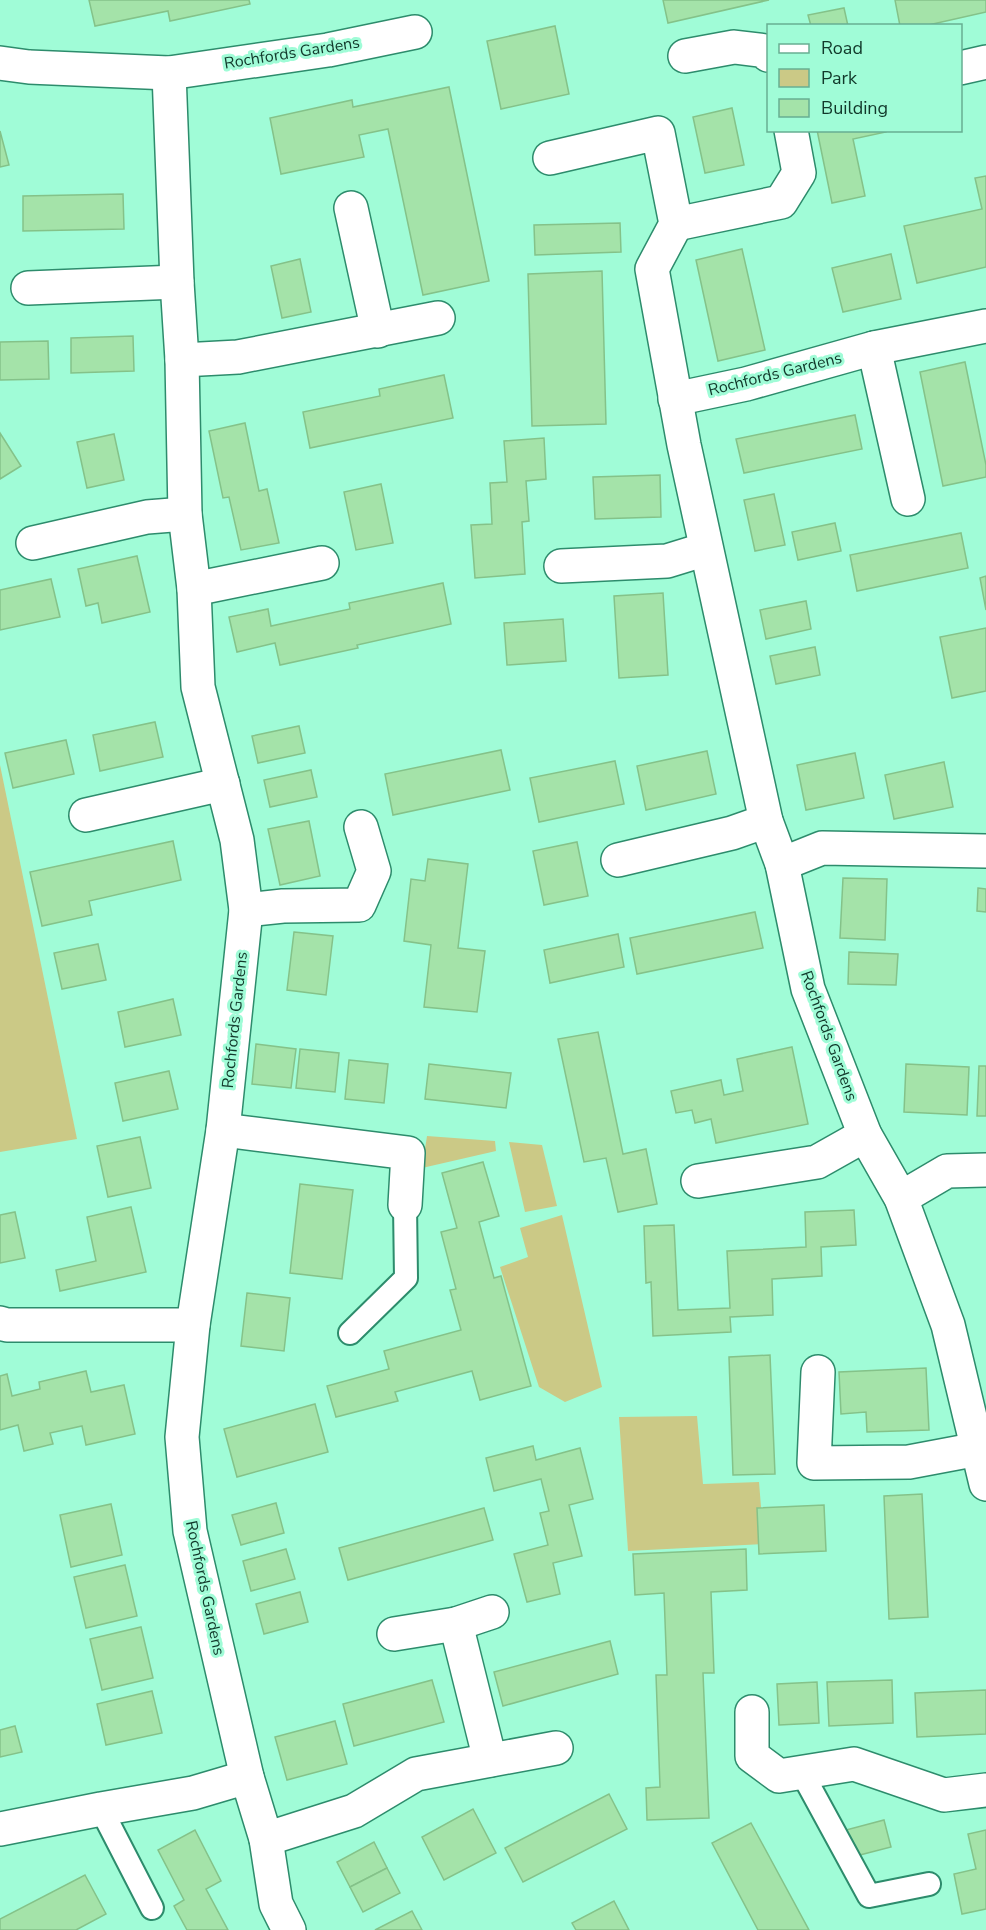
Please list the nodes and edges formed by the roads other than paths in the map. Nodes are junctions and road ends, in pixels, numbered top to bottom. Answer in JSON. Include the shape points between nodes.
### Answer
{"nodes":[{"id":1,"x":415,"y":32,"type":"dead end"},
{"id":2,"x":767,"y":54,"type":"edge"},
{"id":3,"x":686,"y":56,"type":"dead end"},
{"id":4,"x":986,"y":62,"type":"edge"},
{"id":5,"x":0,"y":63,"type":"edge"},
{"id":6,"x":962,"y":68,"type":"edge"},
{"id":7,"x":169,"y":73,"type":"junction"},
{"id":8,"x":791,"y":132,"type":"edge"},
{"id":9,"x":550,"y":158,"type":"dead end"},
{"id":10,"x":351,"y":208,"type":"dead end"},
{"id":11,"x":676,"y":224,"type":"junction"},
{"id":12,"x":177,"y":282,"type":"junction"},
{"id":13,"x":28,"y":288,"type":"dead end"},
{"id":14,"x":438,"y":318,"type":"dead end"},
{"id":15,"x":986,"y":326,"type":"edge"},
{"id":16,"x":378,"y":331,"type":"junction"},
{"id":17,"x":874,"y":348,"type":"junction"},
{"id":18,"x":182,"y":360,"type":"junction"},
{"id":19,"x":675,"y":399,"type":"junction"},
{"id":20,"x":908,"y":499,"type":"dead end"},
{"id":21,"x":185,"y":514,"type":"junction"},
{"id":22,"x":33,"y":543,"type":"dead end"},
{"id":23,"x":706,"y":549,"type":"junction"},
{"id":24,"x":322,"y":563,"type":"dead end"},
{"id":25,"x":561,"y":566,"type":"dead end"},
{"id":26,"x":194,"y":589,"type":"junction"},
{"id":27,"x":223,"y":784,"type":"junction"},
{"id":28,"x":86,"y":815,"type":"dead end"},
{"id":29,"x":766,"y":821,"type":"junction"},
{"id":30,"x":361,"y":827,"type":"dead end"},
{"id":31,"x":986,"y":851,"type":"edge"},
{"id":32,"x":618,"y":860,"type":"dead end"},
{"id":33,"x":782,"y":864,"type":"junction"},
{"id":34,"x":246,"y":910,"type":"junction"},
{"id":35,"x":224,"y":1130,"type":"junction"},
{"id":36,"x":865,"y":1135,"type":"junction"},
{"id":37,"x":986,"y":1170,"type":"edge"},
{"id":38,"x":698,"y":1181,"type":"dead end"},
{"id":39,"x":901,"y":1198,"type":"junction"},
{"id":40,"x":405,"y":1205,"type":"joint"},
{"id":41,"x":0,"y":1323,"type":"edge"},
{"id":42,"x":193,"y":1325,"type":"junction"},
{"id":43,"x":350,"y":1333,"type":"dead end"},
{"id":44,"x":818,"y":1372,"type":"dead end"},
{"id":45,"x":978,"y":1449,"type":"junction"},
{"id":46,"x":986,"y":1484,"type":"edge"},
{"id":47,"x":492,"y":1612,"type":"dead end"},
{"id":48,"x":456,"y":1624,"type":"junction"},
{"id":49,"x":394,"y":1635,"type":"dead end"},
{"id":50,"x":752,"y":1712,"type":"dead end"},
{"id":51,"x":556,"y":1748,"type":"dead end"},
{"id":52,"x":490,"y":1760,"type":"junction"},
{"id":53,"x":802,"y":1773,"type":"junction"},
{"id":54,"x":247,"y":1777,"type":"junction"},
{"id":55,"x":986,"y":1790,"type":"edge"},
{"id":56,"x":101,"y":1809,"type":"junction"},
{"id":57,"x":0,"y":1829,"type":"edge"},
{"id":58,"x":266,"y":1839,"type":"junction"},
{"id":59,"x":929,"y":1884,"type":"dead end"},
{"id":60,"x":152,"y":1908,"type":"dead end"},
{"id":61,"x":289,"y":1930,"type":"edge"}],
"edges":[{"from":1,"to":7,"type":"street","name":"Rochfords Gardens","via":[[328,50]]},
{"from":2,"to":3,"type":"street","via":[[734,47]]},
{"from":4,"to":6,"type":"street"},
{"from":5,"to":7,"type":"street","name":"Rochfords Gardens"},
{"from":7,"to":12,"type":"street","name":"Rochfords Gardens"},
{"from":8,"to":11,"type":"street","via":[[799,172],[781,202]]},
{"from":9,"to":11,"type":"street","via":[[658,133]]},
{"from":10,"to":16,"type":"street"},
{"from":11,"to":19,"type":"street","name":"Rochfords Gardens","via":[[652,269]]},
{"from":12,"to":13,"type":"street"},
{"from":12,"to":18,"type":"street","name":"Rochfords Gardens"},
{"from":14,"to":16,"type":"street"},
{"from":15,"to":17,"type":"street","name":"Rochfords Gardens"},
{"from":16,"to":18,"type":"street","via":[[238,357]]},
{"from":17,"to":19,"type":"street","name":"Rochfords Gardens","via":[[746,384]]},
{"from":17,"to":20,"type":"street"},
{"from":18,"to":21,"type":"street","name":"Rochfords Gardens"},
{"from":19,"to":23,"type":"street","name":"Rochfords Gardens"},
{"from":21,"to":22,"type":"street","via":[[147,517]]},
{"from":21,"to":26,"type":"street","name":"Rochfords Gardens"},
{"from":23,"to":25,"type":"street","via":[[667,561]]},
{"from":23,"to":29,"type":"street","name":"Rochfords Gardens"},
{"from":24,"to":26,"type":"street"},
{"from":26,"to":27,"type":"street","name":"Rochfords Gardens","via":[[198,687]]},
{"from":27,"to":28,"type":"street"},
{"from":27,"to":34,"type":"street","name":"Rochfords Gardens","via":[[237,840]]},
{"from":29,"to":32,"type":"street"},
{"from":29,"to":33,"type":"street","name":"Rochfords Gardens"},
{"from":30,"to":34,"type":"street","via":[[374,871],[359,905]]},
{"from":31,"to":33,"type":"street","via":[[822,848]]},
{"from":33,"to":36,"type":"street","name":"Rochfords Gardens","via":[[808,989]]},
{"from":34,"to":35,"type":"street","name":"Rochfords Gardens"},
{"from":35,"to":40,"type":"street","via":[[408,1153]]},
{"from":35,"to":42,"type":"street","name":"Rochfords Gardens"},
{"from":36,"to":38,"type":"street","via":[[817,1162]]},
{"from":36,"to":39,"type":"street","name":"Rochfords Gardens"},
{"from":37,"to":39,"type":"street","via":[[947,1171]]},
{"from":39,"to":45,"type":"street","name":"Rochfords Gardens","via":[[948,1325]]},
{"from":40,"to":43,"type":"lane","via":[[406,1278]]},
{"from":41,"to":42,"type":"street"},
{"from":42,"to":54,"type":"street","name":"Rochfords Gardens","via":[[182,1437],[190,1531]]},
{"from":44,"to":45,"type":"street","via":[[814,1463],[909,1462]]},
{"from":45,"to":46,"type":"street","name":"Rochfords Gardens"},
{"from":47,"to":48,"type":"street"},
{"from":48,"to":49,"type":"street"},
{"from":48,"to":52,"type":"street"},
{"from":50,"to":53,"type":"street","via":[[752,1756],[779,1776]]},
{"from":51,"to":52,"type":"street"},
{"from":52,"to":58,"type":"street","via":[[416,1774],[354,1811]]},
{"from":53,"to":55,"type":"street","via":[[854,1764],[944,1795]]},
{"from":53,"to":59,"type":"lane","via":[[869,1896]]},
{"from":54,"to":56,"type":"street","via":[[193,1793]]},
{"from":54,"to":58,"type":"street","name":"Rochfords Gardens"},
{"from":56,"to":57,"type":"street"},
{"from":56,"to":60,"type":"lane"},
{"from":58,"to":61,"type":"street","name":"Rochfords Gardens","via":[[276,1904]]}]}
